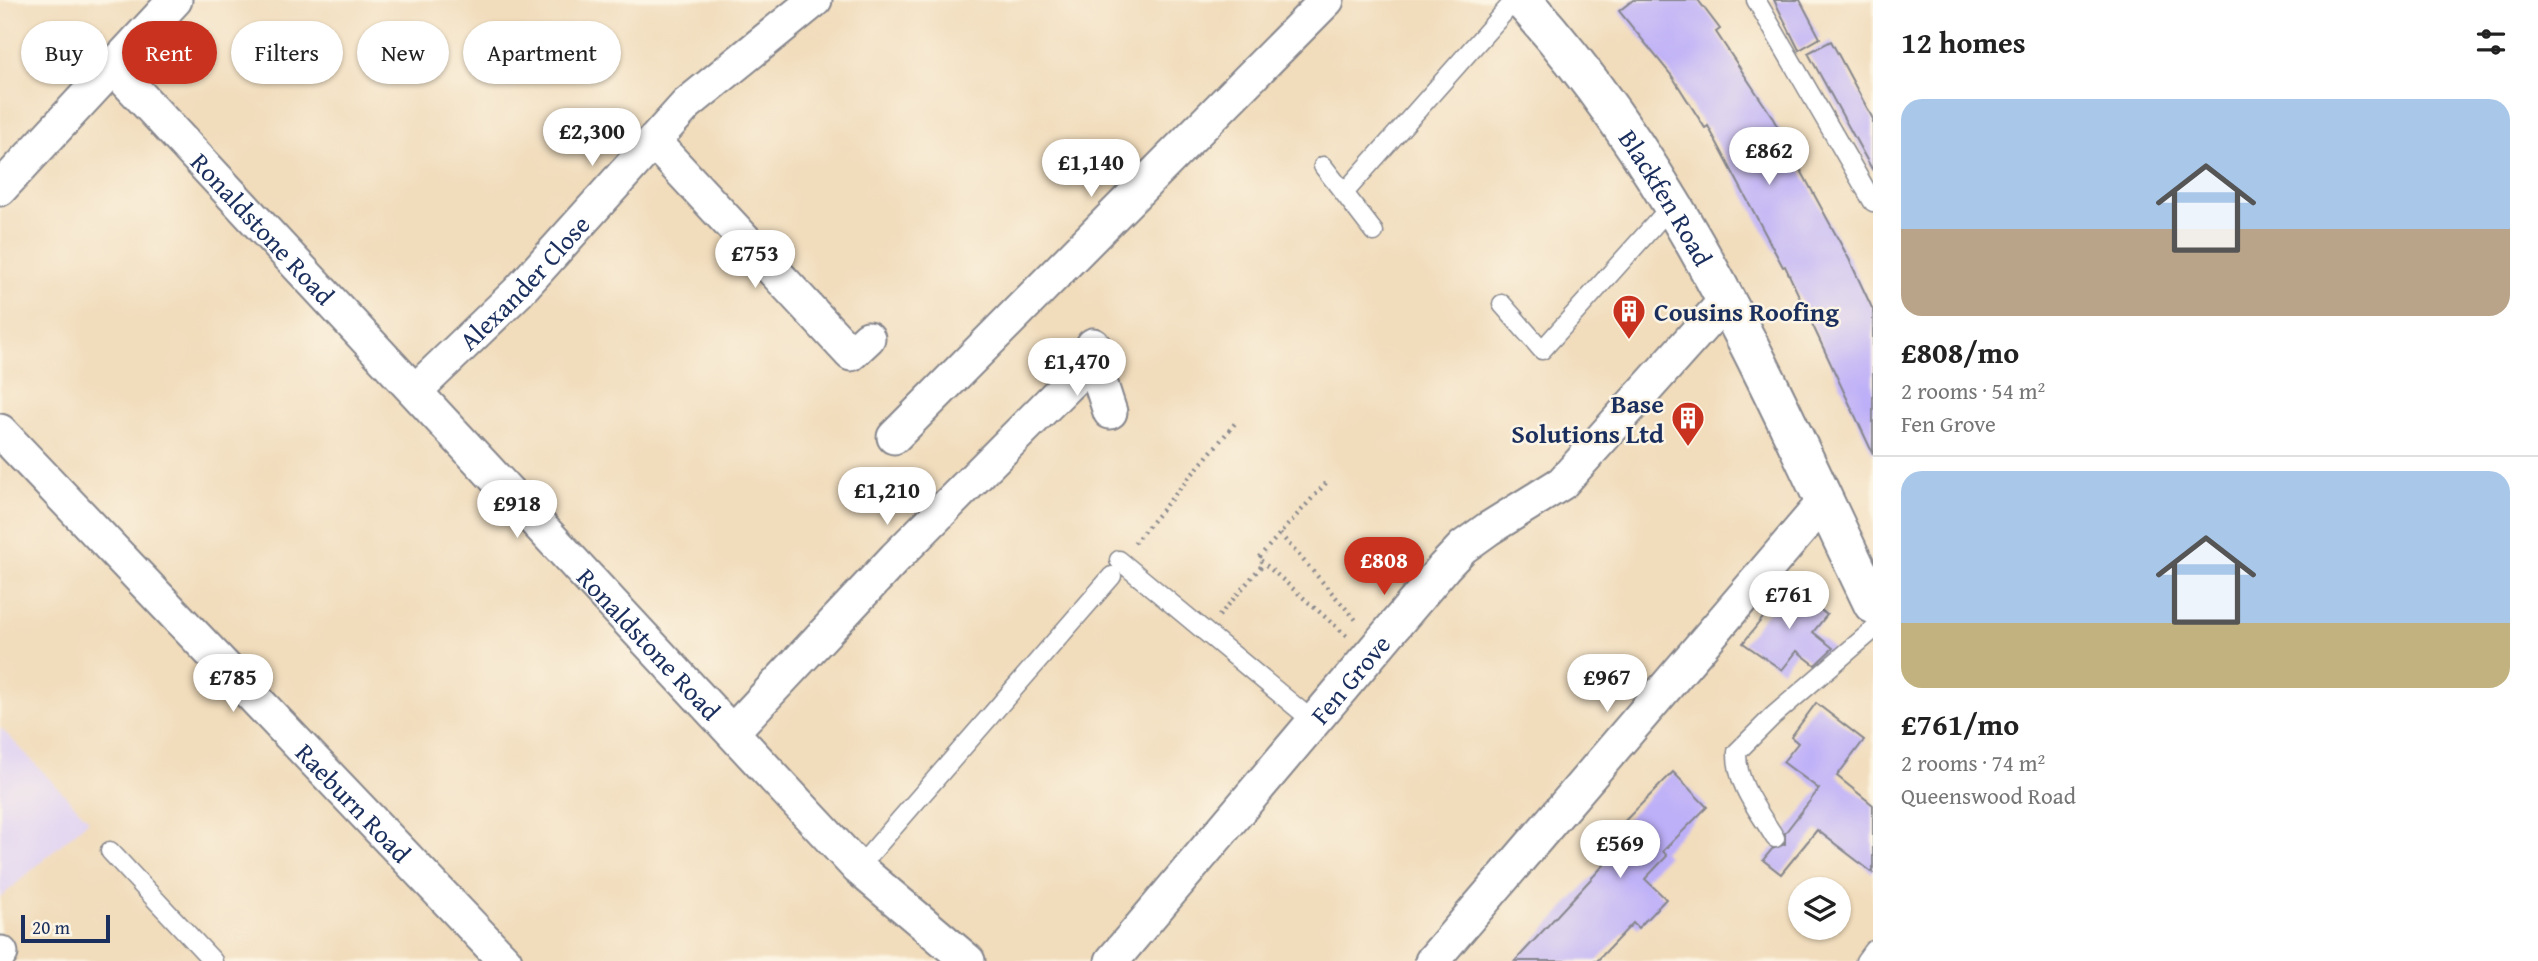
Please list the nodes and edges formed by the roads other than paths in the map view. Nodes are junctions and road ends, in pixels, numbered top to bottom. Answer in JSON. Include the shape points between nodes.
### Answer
{"nodes":[{"id":1,"x":175,"y":0,"type":"edge"},
{"id":2,"x":815,"y":0,"type":"edge"},
{"id":3,"x":1326,"y":0,"type":"edge"},
{"id":4,"x":1516,"y":0,"type":"edge"},
{"id":5,"x":1522,"y":0,"type":"edge"},
{"id":6,"x":1756,"y":0,"type":"edge"},
{"id":7,"x":114,"y":68,"type":"junction"},
{"id":8,"x":653,"y":141,"type":"junction"},
{"id":9,"x":1323,"y":166,"type":"dead end"},
{"id":10,"x":0,"y":189,"type":"edge"},
{"id":11,"x":1344,"y":193,"type":"junction"},
{"id":12,"x":1873,"y":202,"type":"edge"},
{"id":13,"x":1673,"y":204,"type":"junction"},
{"id":14,"x":1374,"y":232,"type":"dead end"},
{"id":15,"x":1726,"y":300,"type":"junction"},
{"id":16,"x":1502,"y":304,"type":"dead end"},
{"id":17,"x":868,"y":338,"type":"dead end"},
{"id":18,"x":415,"y":391,"type":"junction"},
{"id":19,"x":1110,"y":412,"type":"dead end"},
{"id":20,"x":0,"y":431,"type":"edge"},
{"id":21,"x":894,"y":436,"type":"dead end"},
{"id":22,"x":1824,"y":502,"type":"junction"},
{"id":23,"x":1873,"y":604,"type":"edge"},
{"id":24,"x":1873,"y":630,"type":"edge"},
{"id":25,"x":1314,"y":722,"type":"junction"},
{"id":26,"x":732,"y":732,"type":"junction"},
{"id":27,"x":1775,"y":838,"type":"dead end"},
{"id":28,"x":110,"y":851,"type":"dead end"},
{"id":29,"x":858,"y":868,"type":"junction"},
{"id":30,"x":1873,"y":950,"type":"edge"},
{"id":31,"x":213,"y":961,"type":"edge"},
{"id":32,"x":505,"y":961,"type":"edge"},
{"id":33,"x":968,"y":961,"type":"edge"},
{"id":34,"x":1112,"y":961,"type":"edge"},
{"id":35,"x":1432,"y":961,"type":"edge"},
{"id":36,"x":1865,"y":961,"type":"edge"}],
"edges":[{"from":1,"to":7,"type":"street"},
{"from":2,"to":8,"type":"street","name":"Alexander Close","via":[[712,81]]},
{"from":3,"to":21,"type":"street"},
{"from":4,"to":11,"type":"lane"},
{"from":5,"to":13,"type":"main road","name":"Blackfen Road","via":[[1592,80]]},
{"from":6,"to":12,"type":"lane"},
{"from":7,"to":10,"type":"street"},
{"from":7,"to":18,"type":"street","name":"Ronaldstone Road"},
{"from":8,"to":17,"type":"street","via":[[851,354]]},
{"from":8,"to":18,"type":"street","name":"Alexander Close","via":[[517,292]]},
{"from":9,"to":11,"type":"lane"},
{"from":11,"to":14,"type":"lane"},
{"from":13,"to":15,"type":"main road","name":"Blackfen Road"},
{"from":13,"to":16,"type":"lane","via":[[1542,350]]},
{"from":15,"to":22,"type":"main road","name":"Blackfen Road"},
{"from":15,"to":25,"type":"street","name":"Fen Grove","via":[[1572,474],[1463,547]]},
{"from":18,"to":26,"type":"street","name":"Ronaldstone Road"},
{"from":19,"to":26,"type":"street","via":[[1094,355]]},
{"from":20,"to":32,"type":"street","name":"Raeburn Road"},
{"from":22,"to":23,"type":"main road","name":"Blackfen Road"},
{"from":22,"to":35,"type":"street"},
{"from":24,"to":27,"type":"lane","via":[[1737,752],[1737,769],[1745,789]]},
{"from":25,"to":29,"type":"lane","via":[[1116,568]]},
{"from":25,"to":34,"type":"street","name":"Fen Grove"},
{"from":26,"to":29,"type":"street","name":"Ronaldstone Road"},
{"from":28,"to":31,"type":"lane"},
{"from":29,"to":33,"type":"street","name":"Ronaldstone Road"},
{"from":30,"to":36,"type":"lane"}]}
